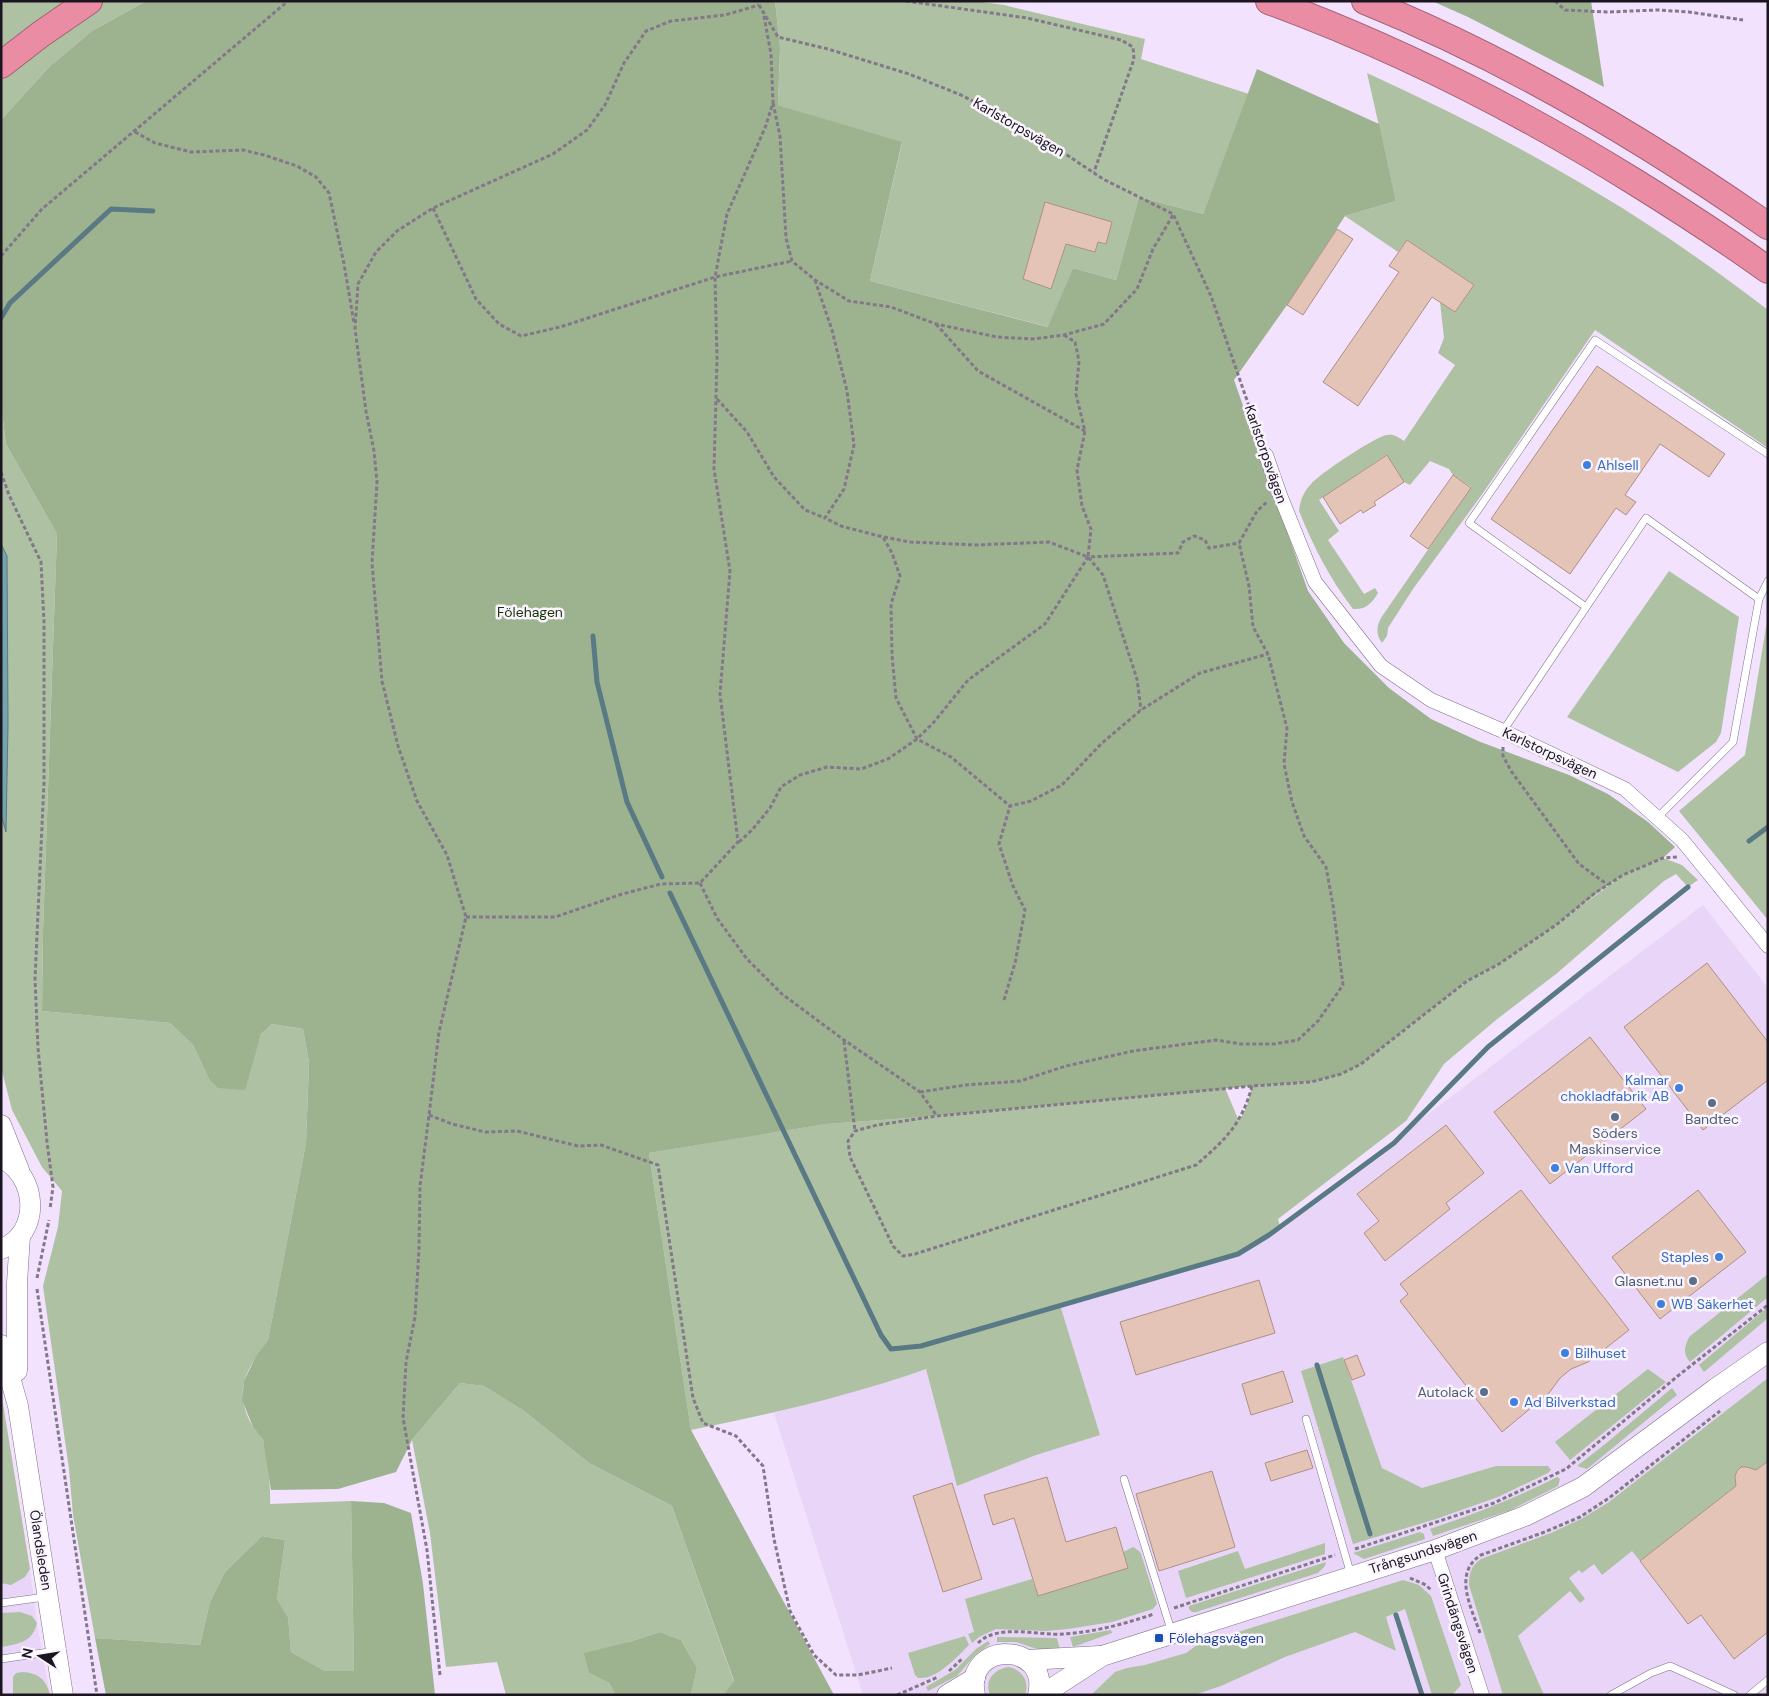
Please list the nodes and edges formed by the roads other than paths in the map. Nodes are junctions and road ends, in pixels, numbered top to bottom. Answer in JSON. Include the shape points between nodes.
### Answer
{"nodes":[{"id":1,"x":89,"y":1,"type":"edge"},
{"id":2,"x":1269,"y":1,"type":"edge"},
{"id":3,"x":1365,"y":1,"type":"edge"},
{"id":4,"x":1,"y":65,"type":"edge"},
{"id":5,"x":1768,"y":226,"type":"edge"},
{"id":6,"x":1768,"y":270,"type":"edge"},
{"id":7,"x":1266,"y":454,"type":"road end"},
{"id":8,"x":1768,"y":454,"type":"edge"},
{"id":9,"x":1768,"y":581,"type":"edge"},
{"id":10,"x":1759,"y":599,"type":"junction"},
{"id":11,"x":1586,"y":607,"type":"junction"},
{"id":12,"x":1503,"y":731,"type":"junction"},
{"id":13,"x":1657,"y":818,"type":"junction"},
{"id":14,"x":1768,"y":946,"type":"edge"},
{"id":15,"x":1,"y":1125,"type":"edge"},
{"id":16,"x":1,"y":1158,"type":"edge"},
{"id":17,"x":19,"y":1170,"type":"junction"},
{"id":18,"x":9,"y":1244,"type":"edge"},
{"id":19,"x":1768,"y":1339,"type":"edge"},
{"id":20,"x":8,"y":1342,"type":"edge"},
{"id":21,"x":1768,"y":1352,"type":"edge"},
{"id":22,"x":1715,"y":1390,"type":"junction"},
{"id":23,"x":1306,"y":1420,"type":"dead end"},
{"id":24,"x":1124,"y":1479,"type":"dead end"},
{"id":25,"x":1435,"y":1550,"type":"junction"},
{"id":26,"x":1351,"y":1576,"type":"junction"},
{"id":27,"x":48,"y":1597,"type":"junction"},
{"id":28,"x":1,"y":1603,"type":"edge"},
{"id":29,"x":1172,"y":1633,"type":"junction"},
{"id":30,"x":56,"y":1651,"type":"junction"},
{"id":31,"x":1102,"y":1656,"type":"junction"},
{"id":32,"x":1,"y":1659,"type":"edge"},
{"id":33,"x":1027,"y":1660,"type":"junction"},
{"id":34,"x":1768,"y":1680,"type":"edge"},
{"id":35,"x":975,"y":1686,"type":"edge"},
{"id":36,"x":1479,"y":1694,"type":"edge"},
{"id":37,"x":63,"y":1695,"type":"edge"},
{"id":38,"x":946,"y":1695,"type":"edge"},
{"id":39,"x":1038,"y":1695,"type":"edge"},
{"id":40,"x":1042,"y":1695,"type":"edge"},
{"id":41,"x":1611,"y":1695,"type":"edge"},
{"id":42,"x":1734,"y":1695,"type":"edge"},
{"id":43,"x":1750,"y":1695,"type":"edge"}],
"edges":[{"from":1,"to":4,"type":"highway"},
{"from":2,"to":6,"type":"highway","via":[[1433,70],[1513,110],[1687,214]]},
{"from":3,"to":5,"type":"highway","via":[[1528,78],[1605,121]]},
{"from":7,"to":12,"type":"street","name":"Karlstorpsvägen","via":[[1315,582],[1381,666],[1430,700]]},
{"from":8,"to":11,"type":"lane","via":[[1595,340],[1469,523]]},
{"from":9,"to":10,"type":"lane"},
{"from":10,"to":11,"type":"lane","via":[[1646,518]]},
{"from":10,"to":13,"type":"lane","via":[[1733,742]]},
{"from":11,"to":12,"type":"lane"},
{"from":12,"to":13,"type":"street","name":"Karlstorpsvägen","via":[[1625,789]]},
{"from":13,"to":14,"type":"street","name":"Karlstorpsvägen","via":[[1682,840]]},
{"from":15,"to":17,"type":"main road","name":"Ölandsleden"},
{"from":16,"to":17,"type":"main road"},
{"from":17,"to":18,"type":"main road","name":"Ölandsleden","via":[[28,1186],[31,1203],[28,1220]]},
{"from":18,"to":20,"type":"main road","name":"Ölandsleden","via":[[3,1285]]},
{"from":19,"to":22,"type":"main road","name":"Trångsundsvägen"},
{"from":20,"to":27,"type":"main road","name":"Ölandsleden"},
{"from":21,"to":22,"type":"main road","name":"Trångsundsvägen"},
{"from":22,"to":25,"type":"main road","name":"Trångsundsvägen","via":[[1583,1487],[1525,1516]]},
{"from":23,"to":26,"type":"lane"},
{"from":24,"to":29,"type":"lane"},
{"from":25,"to":26,"type":"main road","name":"Trångsundsvägen"},
{"from":25,"to":36,"type":"street","name":"Grindängsvägen"},
{"from":26,"to":29,"type":"main road","name":"Trångsundsvägen"},
{"from":27,"to":28,"type":"lane"},
{"from":27,"to":30,"type":"main road","name":"Ölandsleden"},
{"from":29,"to":31,"type":"main road","name":"Trångsundsvägen"},
{"from":30,"to":32,"type":"lane"},
{"from":30,"to":37,"type":"main road","name":"Ölandsleden"},
{"from":31,"to":33,"type":"main road","name":"Trångsundsvägen"},
{"from":31,"to":40,"type":"main road","name":"Trångsundsvägen"},
{"from":33,"to":35,"type":"main road","name":"Trångsundsvägen","via":[[1018,1654],[996,1654],[983,1664]]},
{"from":33,"to":39,"type":"main road","via":[[1039,1678]]},
{"from":34,"to":43,"type":"lane"},
{"from":35,"to":38,"type":"main road"},
{"from":41,"to":42,"type":"lane","via":[[1670,1666]]}]}
